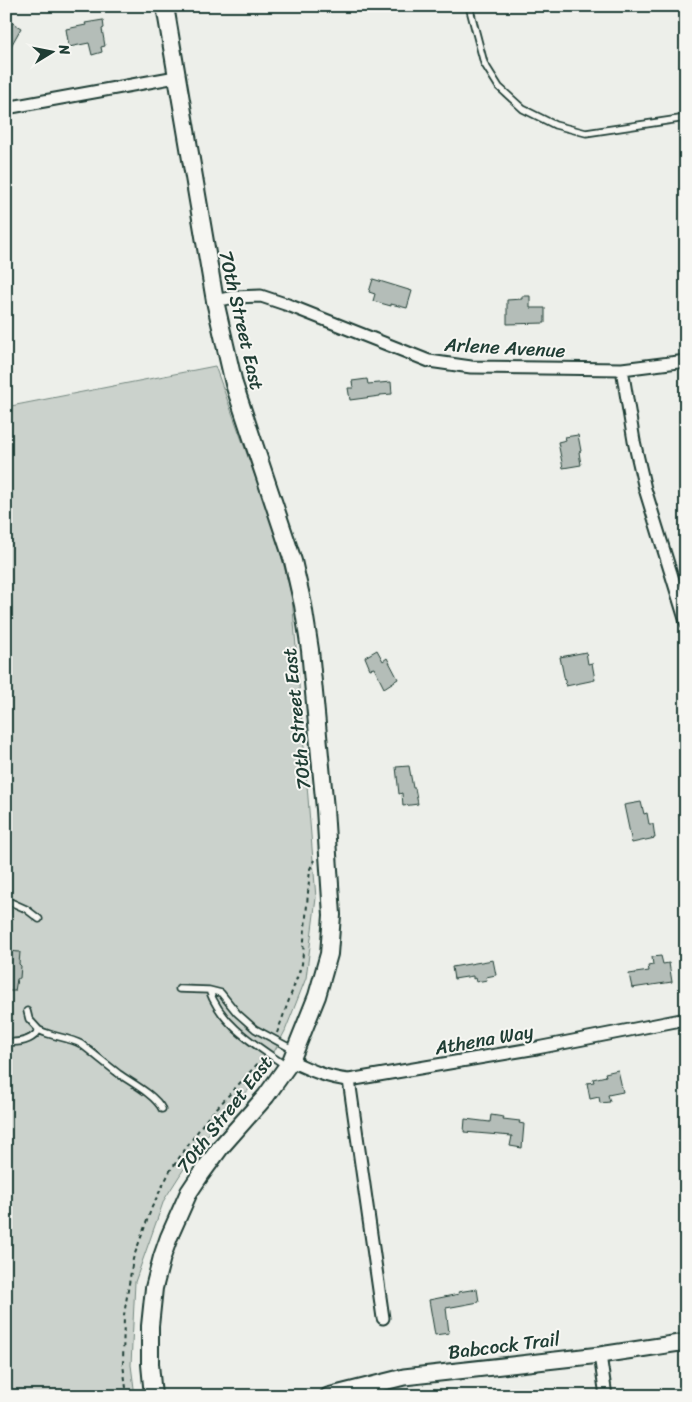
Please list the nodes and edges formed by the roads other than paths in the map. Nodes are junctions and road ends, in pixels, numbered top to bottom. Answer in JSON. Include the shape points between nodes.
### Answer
{"nodes":[{"id":1,"x":164,"y":6,"type":"edge"},
{"id":2,"x":469,"y":6,"type":"edge"},
{"id":3,"x":176,"y":77,"type":"junction"},
{"id":4,"x":6,"y":108,"type":"edge"},
{"id":5,"x":686,"y":118,"type":"edge"},
{"id":6,"x":215,"y":301,"type":"junction"},
{"id":7,"x":686,"y":361,"type":"edge"},
{"id":8,"x":622,"y":369,"type":"junction"},
{"id":9,"x":686,"y":622,"type":"edge"},
{"id":10,"x":6,"y":900,"type":"edge"},
{"id":11,"x":39,"y":919,"type":"dead end"},
{"id":12,"x":179,"y":989,"type":"dead end"},
{"id":13,"x":209,"y":990,"type":"junction"},
{"id":14,"x":27,"y":1011,"type":"dead end"},
{"id":15,"x":686,"y":1019,"type":"edge"},
{"id":16,"x":39,"y":1030,"type":"junction"},
{"id":17,"x":6,"y":1042,"type":"edge"},
{"id":18,"x":291,"y":1060,"type":"junction"},
{"id":19,"x":350,"y":1080,"type":"junction"},
{"id":20,"x":162,"y":1109,"type":"dead end"},
{"id":21,"x":383,"y":1318,"type":"dead end"},
{"id":22,"x":686,"y":1342,"type":"edge"},
{"id":23,"x":600,"y":1354,"type":"junction"},
{"id":24,"x":153,"y":1396,"type":"edge"},
{"id":25,"x":328,"y":1396,"type":"edge"},
{"id":26,"x":606,"y":1396,"type":"edge"}],
"edges":[{"from":1,"to":3,"type":"main road","name":"70th Street East"},
{"from":2,"to":5,"type":"lane","via":[[484,63],[499,88],[523,110],[556,125],[586,133]]},
{"from":3,"to":4,"type":"street"},
{"from":3,"to":6,"type":"main road","name":"70th Street East"},
{"from":6,"to":8,"type":"street","name":"Arlene Avenue","via":[[261,296],[428,361],[471,367]]},
{"from":6,"to":18,"type":"main road","name":"70th Street East","via":[[234,384],[293,561],[310,650],[332,915],[327,962]]},
{"from":7,"to":8,"type":"street","name":"Arlene Avenue"},
{"from":8,"to":9,"type":"street","via":[[645,489]]},
{"from":10,"to":11,"type":"lane"},
{"from":12,"to":13,"type":"lane"},
{"from":13,"to":18,"type":"lane","via":[[221,993],[255,1029],[275,1040]]},
{"from":13,"to":18,"type":"lane","via":[[212,1000],[241,1034],[268,1053]]},
{"from":14,"to":16,"type":"lane","via":[[29,1019]]},
{"from":15,"to":19,"type":"street","name":"Athena Way"},
{"from":16,"to":17,"type":"lane","via":[[23,1041]]},
{"from":16,"to":20,"type":"lane","via":[[82,1044],[143,1090]]},
{"from":18,"to":19,"type":"street","name":"Athena Way","via":[[316,1073]]},
{"from":18,"to":24,"type":"main road","name":"70th Street East","via":[[262,1101],[200,1174],[169,1236],[154,1288],[150,1326]]},
{"from":19,"to":21,"type":"street"},
{"from":22,"to":23,"type":"street","name":"Babcock Trail"},
{"from":23,"to":25,"type":"street","name":"Babcock Trail","via":[[404,1377]]},
{"from":23,"to":26,"type":"street"}]}
